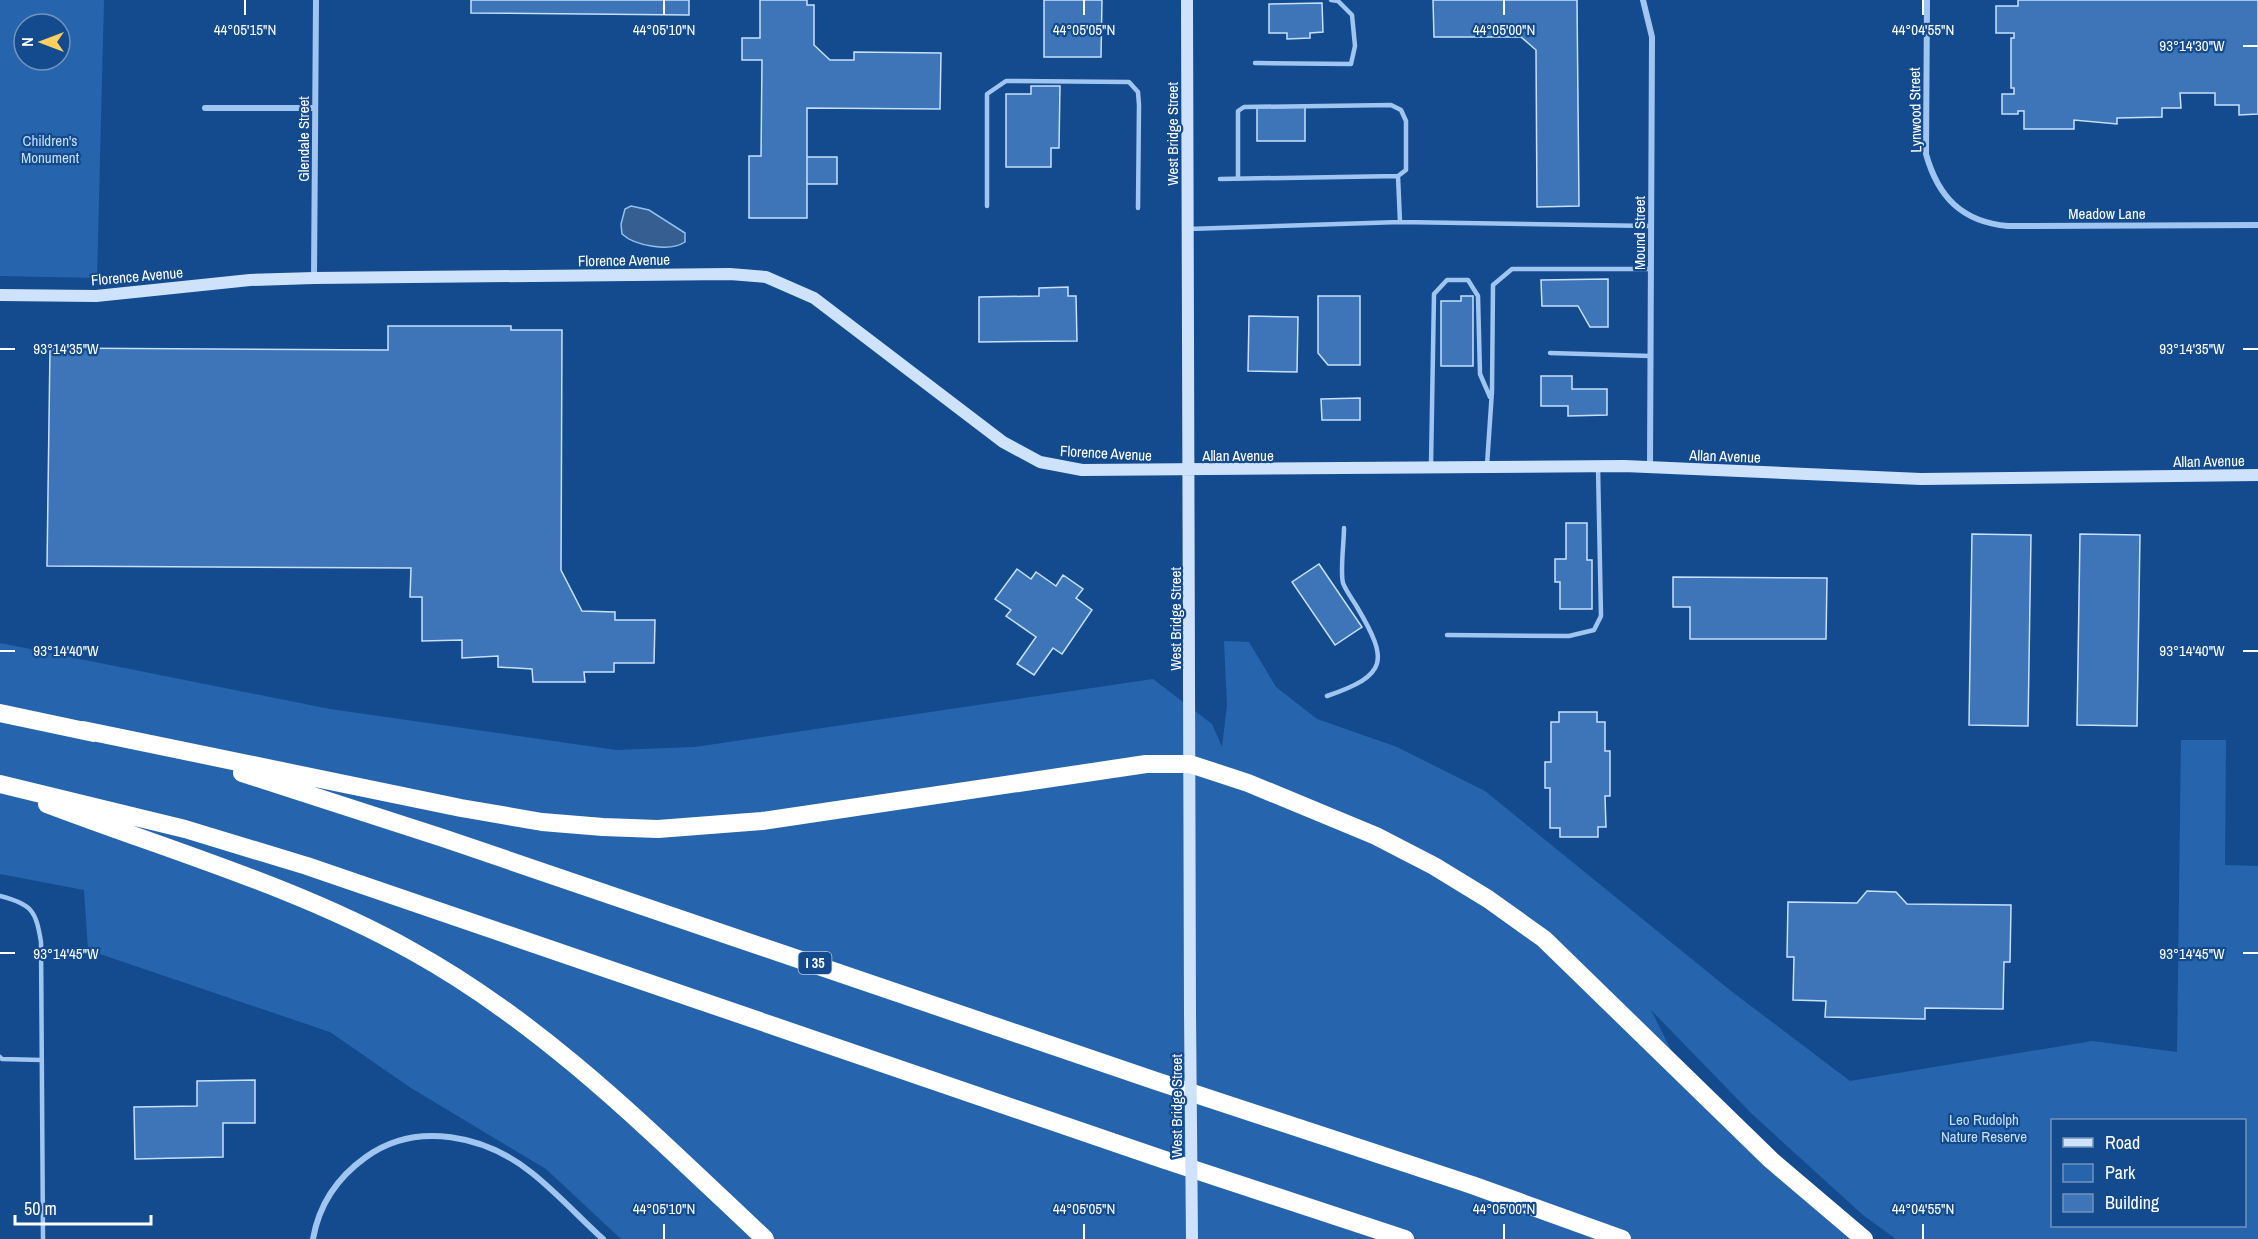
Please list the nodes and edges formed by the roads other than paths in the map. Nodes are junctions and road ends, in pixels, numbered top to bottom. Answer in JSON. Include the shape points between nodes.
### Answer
{"nodes":[{"id":1,"x":316,"y":0,"type":"edge"},
{"id":2,"x":1187,"y":0,"type":"edge"},
{"id":3,"x":1331,"y":0,"type":"edge"},
{"id":4,"x":1643,"y":0,"type":"edge"},
{"id":5,"x":1927,"y":0,"type":"edge"},
{"id":6,"x":1255,"y":63,"type":"dead end"},
{"id":7,"x":205,"y":108,"type":"dead end"},
{"id":8,"x":315,"y":108,"type":"junction"},
{"id":9,"x":1398,"y":176,"type":"junction"},
{"id":10,"x":1220,"y":179,"type":"dead end"},
{"id":11,"x":1238,"y":179,"type":"junction"},
{"id":12,"x":987,"y":206,"type":"dead end"},
{"id":13,"x":1138,"y":208,"type":"dead end"},
{"id":14,"x":1960,"y":210,"type":"joint"},
{"id":15,"x":1400,"y":222,"type":"junction"},
{"id":16,"x":2258,"y":225,"type":"edge"},
{"id":17,"x":1651,"y":226,"type":"junction"},
{"id":18,"x":1188,"y":229,"type":"junction"},
{"id":19,"x":1651,"y":269,"type":"junction"},
{"id":20,"x":314,"y":278,"type":"junction"},
{"id":21,"x":0,"y":295,"type":"edge"},
{"id":22,"x":1550,"y":352,"type":"dead end"},
{"id":23,"x":1651,"y":356,"type":"junction"},
{"id":24,"x":1492,"y":400,"type":"junction"},
{"id":25,"x":1598,"y":467,"type":"junction"},
{"id":26,"x":1431,"y":468,"type":"junction"},
{"id":27,"x":1487,"y":468,"type":"junction"},
{"id":28,"x":1650,"y":468,"type":"junction"},
{"id":29,"x":1190,"y":471,"type":"junction"},
{"id":30,"x":2258,"y":475,"type":"edge"},
{"id":31,"x":1344,"y":528,"type":"dead end"},
{"id":32,"x":1447,"y":635,"type":"dead end"},
{"id":33,"x":1327,"y":696,"type":"dead end"},
{"id":34,"x":0,"y":713,"type":"edge"},
{"id":35,"x":83,"y":730,"type":"junction"},
{"id":36,"x":1190,"y":764,"type":"junction"},
{"id":37,"x":0,"y":785,"type":"edge"},
{"id":38,"x":0,"y":896,"type":"edge"},
{"id":39,"x":0,"y":1057,"type":"edge"},
{"id":40,"x":42,"y":1060,"type":"junction"},
{"id":41,"x":43,"y":1239,"type":"edge"},
{"id":42,"x":313,"y":1239,"type":"edge"},
{"id":43,"x":603,"y":1239,"type":"edge"},
{"id":44,"x":765,"y":1239,"type":"edge"},
{"id":45,"x":1192,"y":1239,"type":"edge"},
{"id":46,"x":1405,"y":1239,"type":"edge"},
{"id":47,"x":1622,"y":1239,"type":"edge"},
{"id":48,"x":1864,"y":1239,"type":"edge"}],
"edges":[{"from":1,"to":8,"type":"street","name":"Glendale Street"},
{"from":2,"to":18,"type":"street","name":"West Bridge Street"},
{"from":3,"to":6,"type":"lane","via":[[1338,1],[1352,15],[1355,46],[1351,64]]},
{"from":4,"to":17,"type":"street","name":"Mound Street","via":[[1652,37]]},
{"from":5,"to":14,"type":"street","name":"Lynwood Street","via":[[1926,154],[1932,176]]},
{"from":7,"to":8,"type":"street"},
{"from":8,"to":20,"type":"street","name":"Glendale Street"},
{"from":9,"to":11,"type":"lane"},
{"from":9,"to":11,"type":"lane","via":[[1406,170],[1406,121],[1401,110],[1391,105],[1244,107],[1238,111]]},
{"from":9,"to":15,"type":"lane"},
{"from":10,"to":11,"type":"lane"},
{"from":12,"to":13,"type":"lane","via":[[987,94],[1006,81],[1118,81],[1129,82],[1138,92]]},
{"from":14,"to":16,"type":"street","name":"Meadow Lane","via":[[1975,219],[2008,226]]},
{"from":15,"to":17,"type":"lane"},
{"from":15,"to":18,"type":"lane"},
{"from":17,"to":19,"type":"street","name":"Mound Street"},
{"from":18,"to":29,"type":"street","name":"West Bridge Street"},
{"from":19,"to":23,"type":"street","name":"Mound Street"},
{"from":19,"to":24,"type":"lane","via":[[1512,269],[1493,285]]},
{"from":20,"to":21,"type":"street","name":"Florence Avenue","via":[[250,280],[96,296]]},
{"from":20,"to":29,"type":"street","name":"Florence Avenue","via":[[719,274],[765,277],[814,298],[1003,442],[1040,462],[1082,470]]},
{"from":22,"to":23,"type":"lane"},
{"from":23,"to":28,"type":"street","name":"Mound Street"},
{"from":24,"to":26,"type":"lane","via":[[1480,374],[1478,296],[1468,280],[1447,280],[1434,294]]},
{"from":24,"to":27,"type":"lane"},
{"from":25,"to":27,"type":"street","name":"Allan Avenue"},
{"from":25,"to":28,"type":"street","name":"Allan Avenue"},
{"from":25,"to":32,"type":"lane","via":[[1601,616],[1594,630],[1569,636]]},
{"from":26,"to":27,"type":"street","name":"Allan Avenue"},
{"from":26,"to":29,"type":"street","name":"Allan Avenue"},
{"from":28,"to":30,"type":"street","name":"Allan Avenue","via":[[1921,479]]},
{"from":29,"to":36,"type":"street","name":"West Bridge Street"},
{"from":31,"to":33,"type":"lane","via":[[1343,583],[1372,632],[1379,656],[1374,672],[1359,685]]},
{"from":34,"to":35,"type":"highway","number":"I 35"},
{"from":35,"to":36,"type":"highway","via":[[542,822],[658,829],[762,821],[1146,764]]},
{"from":35,"to":47,"type":"highway","number":"I 35","via":[[251,776],[432,834],[1473,1185]]},
{"from":36,"to":45,"type":"street","name":"West Bridge Street","bridge":true},
{"from":36,"to":48,"type":"highway","via":[[1248,783],[1376,836],[1488,898],[1544,939],[1771,1160]]},
{"from":37,"to":44,"type":"highway","via":[[281,890],[411,950],[512,1013],[562,1052]]},
{"from":37,"to":46,"type":"highway","via":[[164,824],[308,866]]},
{"from":38,"to":40,"type":"lane","via":[[27,906],[37,918],[41,942]]},
{"from":39,"to":40,"type":"lane"},
{"from":40,"to":41,"type":"lane"},
{"from":42,"to":43,"type":"street","via":[[324,1203],[353,1166],[398,1141],[440,1136],[466,1139],[531,1172]]}]}
